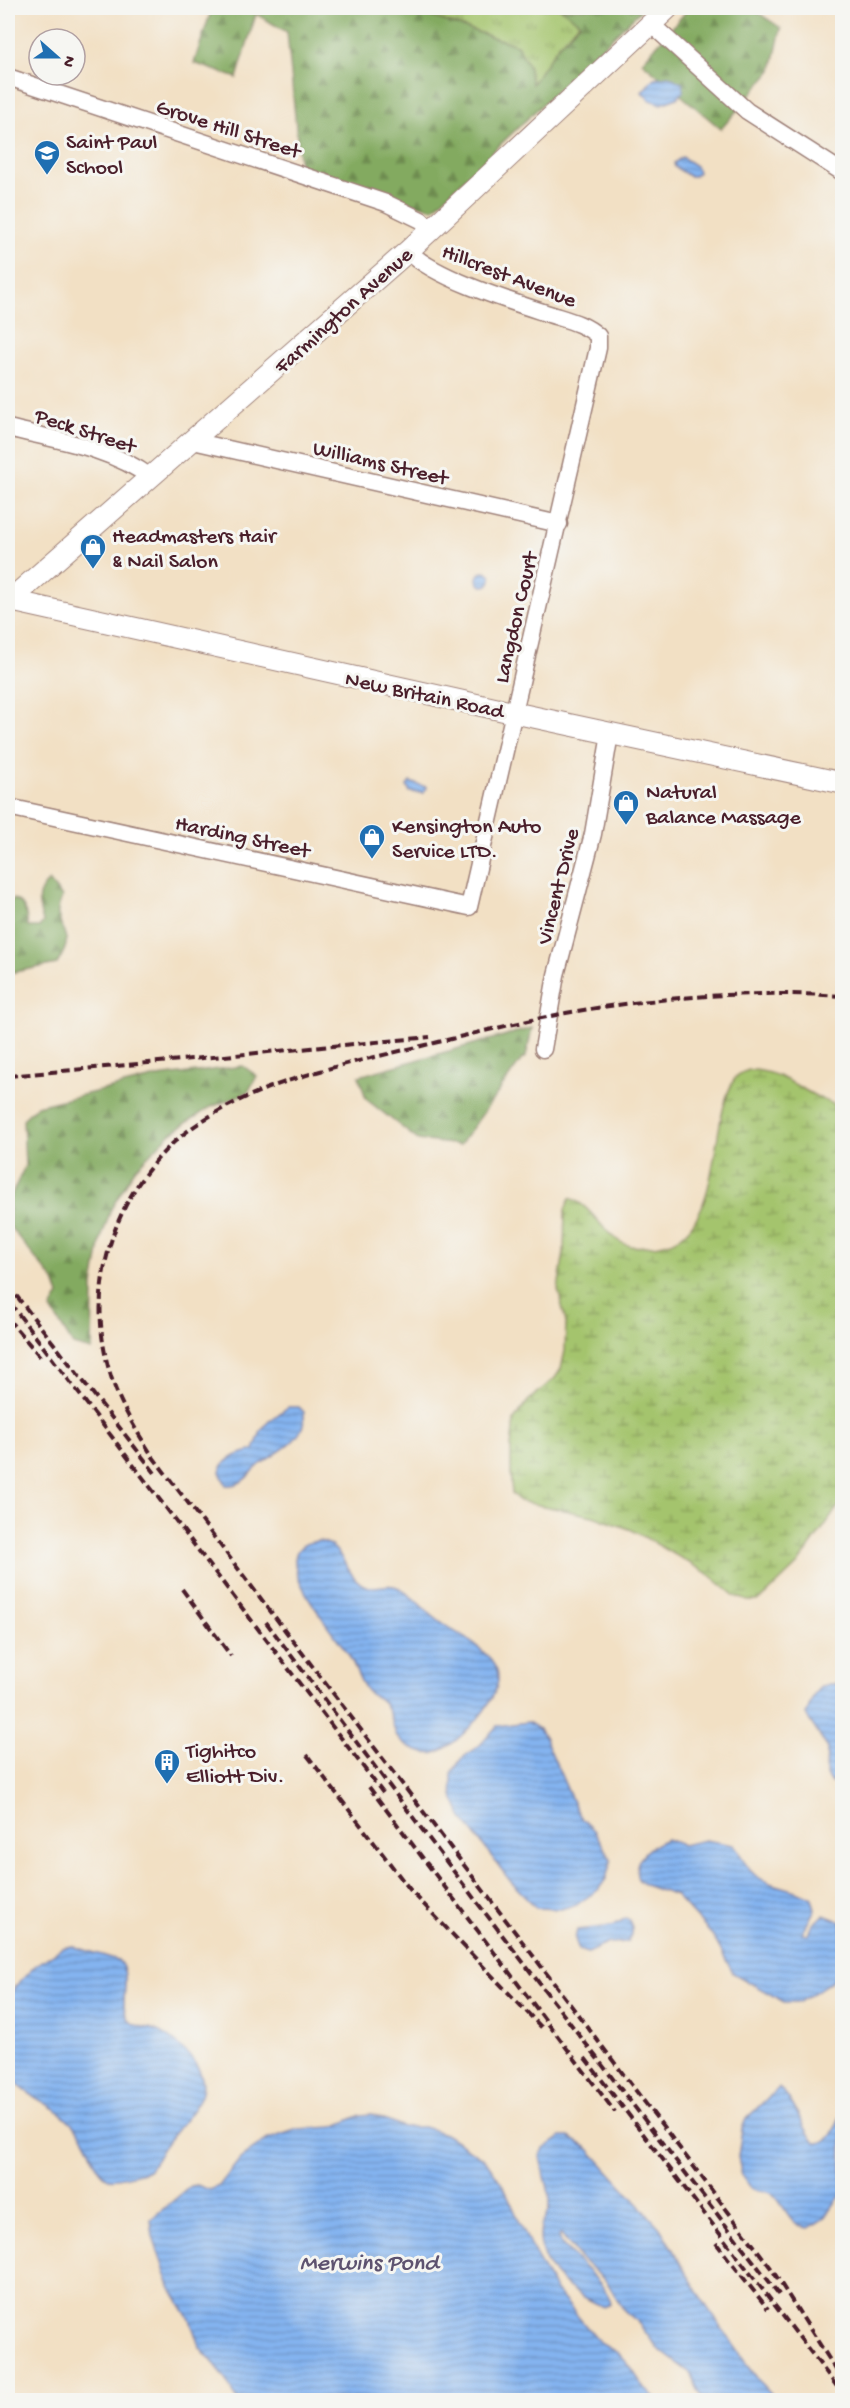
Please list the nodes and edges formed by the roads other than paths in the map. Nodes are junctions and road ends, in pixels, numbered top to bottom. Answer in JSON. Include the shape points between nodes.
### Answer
{"nodes":[{"id":1,"x":668,"y":8,"type":"edge"},
{"id":2,"x":651,"y":24,"type":"junction"},
{"id":3,"x":8,"y":77,"type":"edge"},
{"id":4,"x":843,"y":172,"type":"edge"},
{"id":5,"x":431,"y":229,"type":"junction"},
{"id":6,"x":408,"y":251,"type":"junction"},
{"id":7,"x":598,"y":336,"type":"joint"},
{"id":8,"x":8,"y":428,"type":"edge"},
{"id":9,"x":193,"y":441,"type":"junction"},
{"id":10,"x":150,"y":477,"type":"junction"},
{"id":11,"x":559,"y":524,"type":"junction"},
{"id":12,"x":8,"y":601,"type":"edge"},
{"id":13,"x":515,"y":713,"type":"junction"},
{"id":14,"x":610,"y":734,"type":"junction"},
{"id":15,"x":843,"y":783,"type":"edge"},
{"id":16,"x":8,"y":807,"type":"edge"},
{"id":17,"x":469,"y":908,"type":"joint"},
{"id":18,"x":543,"y":1049,"type":"dead end"}],
"edges":[{"from":1,"to":2,"type":"main road","name":"Farmington Avenue"},
{"from":2,"to":4,"type":"street","via":[[747,111]]},
{"from":2,"to":5,"type":"main road","name":"Farmington Avenue"},
{"from":3,"to":5,"type":"street","name":"Grove Hill Street","via":[[386,203]]},
{"from":5,"to":6,"type":"main road","name":"Farmington Avenue"},
{"from":6,"to":7,"type":"street","name":"Hillcrest Avenue","via":[[428,268],[589,327]]},
{"from":6,"to":9,"type":"main road","name":"Farmington Avenue"},
{"from":7,"to":11,"type":"street","name":"Langdon Court"},
{"from":8,"to":10,"type":"street","name":"Peck Street","via":[[112,456]]},
{"from":9,"to":10,"type":"main road","name":"Farmington Avenue"},
{"from":9,"to":11,"type":"street","name":"Williams Street"},
{"from":10,"to":12,"type":"main road","name":"Farmington Avenue"},
{"from":11,"to":13,"type":"street","name":"Langdon Court"},
{"from":12,"to":13,"type":"main road","name":"New Britain Road"},
{"from":13,"to":14,"type":"main road","name":"New Britain Road"},
{"from":13,"to":17,"type":"street","name":"Langdon Court"},
{"from":14,"to":15,"type":"main road","name":"New Britain Road"},
{"from":14,"to":18,"type":"street","name":"Vincent Drive","via":[[593,834],[556,975]]},
{"from":16,"to":17,"type":"street","name":"Harding Street"}]}
